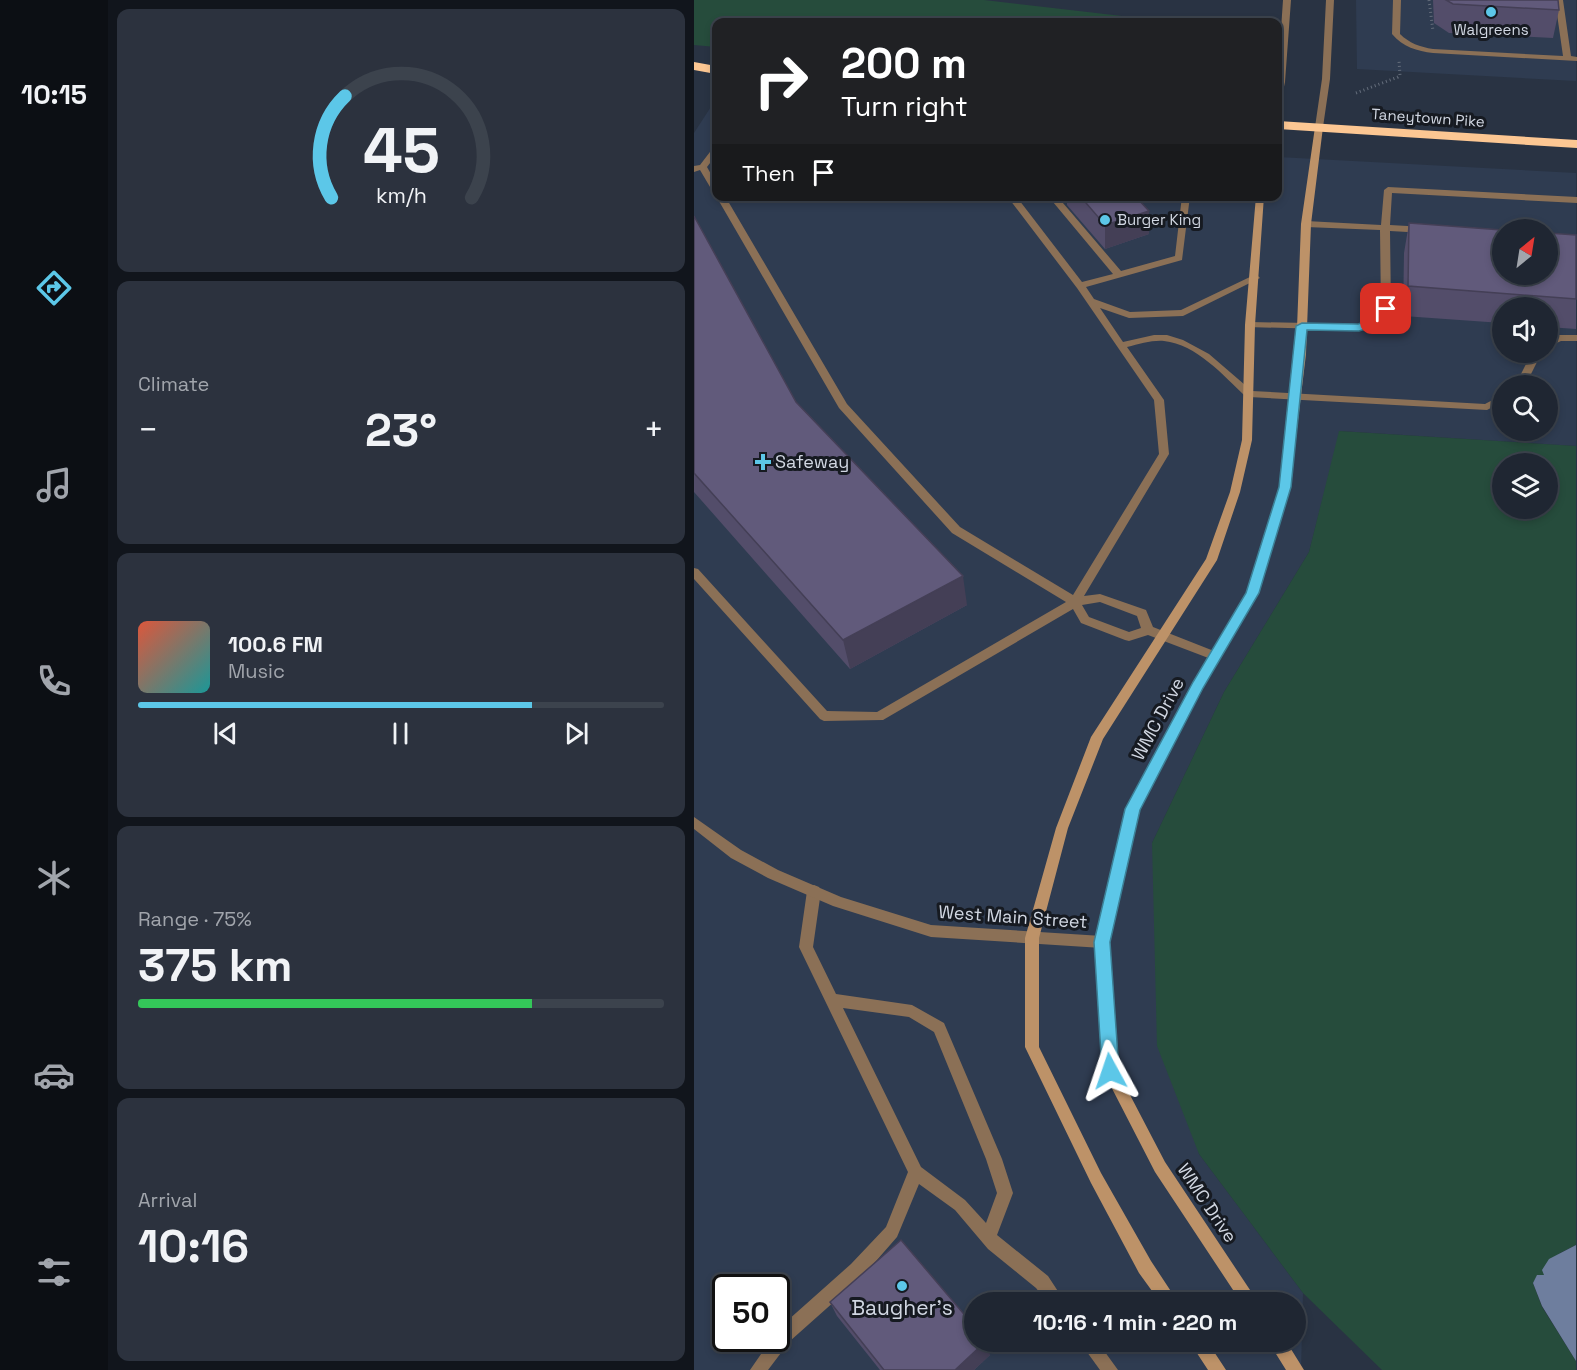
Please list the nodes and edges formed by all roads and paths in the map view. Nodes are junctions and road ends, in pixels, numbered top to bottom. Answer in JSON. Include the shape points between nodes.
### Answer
{"nodes":[{"id":1,"x":1287,"y":0,"type":"edge"},
{"id":2,"x":1330,"y":0,"type":"edge"},
{"id":3,"x":1397,"y":0,"type":"edge"},
{"id":4,"x":1559,"y":0,"type":"edge"},
{"id":5,"x":1401,"y":56,"type":"dead end"},
{"id":6,"x":1567,"y":59,"type":"junction"},
{"id":7,"x":1576,"y":59,"type":"edge"},
{"id":8,"x":694,"y":66,"type":"edge"},
{"id":9,"x":1282,"y":68,"type":"edge"},
{"id":10,"x":712,"y":69,"type":"edge"},
{"id":11,"x":1356,"y":93,"type":"dead end"},
{"id":12,"x":1282,"y":124,"type":"edge"},
{"id":13,"x":1319,"y":127,"type":"junction"},
{"id":14,"x":1576,"y":144,"type":"edge"},
{"id":15,"x":712,"y":154,"type":"edge"},
{"id":16,"x":699,"y":168,"type":"edge"},
{"id":17,"x":712,"y":185,"type":"edge"},
{"id":18,"x":1576,"y":200,"type":"edge"},
{"id":19,"x":723,"y":201,"type":"edge"},
{"id":20,"x":1015,"y":201,"type":"edge"},
{"id":21,"x":1056,"y":201,"type":"edge"},
{"id":22,"x":1185,"y":201,"type":"edge"},
{"id":23,"x":1260,"y":201,"type":"edge"},
{"id":24,"x":1306,"y":224,"type":"junction"},
{"id":25,"x":1385,"y":228,"type":"junction"},
{"id":26,"x":1432,"y":231,"type":"edge"},
{"id":27,"x":1120,"y":275,"type":"junction"},
{"id":28,"x":1255,"y":278,"type":"junction"},
{"id":29,"x":1080,"y":286,"type":"junction"},
{"id":30,"x":1091,"y":301,"type":"junction"},
{"id":31,"x":1250,"y":325,"type":"junction"},
{"id":32,"x":1302,"y":326,"type":"junction"},
{"id":33,"x":1576,"y":338,"type":"edge"},
{"id":34,"x":1558,"y":339,"type":"edge"},
{"id":35,"x":1122,"y":345,"type":"junction"},
{"id":36,"x":1249,"y":394,"type":"junction"},
{"id":37,"x":1296,"y":398,"type":"junction"},
{"id":38,"x":1492,"y":404,"type":"edge"},
{"id":39,"x":694,"y":572,"type":"edge"},
{"id":40,"x":1075,"y":602,"type":"junction"},
{"id":41,"x":1148,"y":630,"type":"junction"},
{"id":42,"x":1163,"y":636,"type":"junction"},
{"id":43,"x":1215,"y":656,"type":"junction"},
{"id":44,"x":694,"y":822,"type":"edge"},
{"id":45,"x":814,"y":891,"type":"junction"},
{"id":46,"x":1032,"y":938,"type":"junction"},
{"id":47,"x":1102,"y":942,"type":"junction"},
{"id":48,"x":831,"y":1000,"type":"junction"},
{"id":49,"x":916,"y":1172,"type":"junction"},
{"id":50,"x":989,"y":1237,"type":"junction"},
{"id":51,"x":1050,"y":1292,"type":"edge"},
{"id":52,"x":1163,"y":1292,"type":"edge"},
{"id":53,"x":1243,"y":1292,"type":"edge"},
{"id":54,"x":1096,"y":1352,"type":"edge"},
{"id":55,"x":1205,"y":1352,"type":"edge"},
{"id":56,"x":1284,"y":1352,"type":"edge"},
{"id":57,"x":758,"y":1370,"type":"edge"},
{"id":58,"x":1110,"y":1370,"type":"edge"},
{"id":59,"x":1218,"y":1370,"type":"edge"},
{"id":60,"x":1296,"y":1370,"type":"edge"}],
"edges":[{"from":1,"to":9,"type":"street"},
{"from":2,"to":13,"type":"street"},
{"from":3,"to":6,"type":"street","via":[[1396,34],[1414,47]]},
{"from":4,"to":6,"type":"street"},
{"from":5,"to":11,"type":"path","via":[[1400,75]]},
{"from":6,"to":7,"type":"street"},
{"from":8,"to":10,"type":"highway"},
{"from":12,"to":13,"type":"highway","name":"Taneytown Pike"},
{"from":13,"to":14,"type":"highway","name":"Taneytown Pike"},
{"from":13,"to":24,"type":"main road","name":"WMC Drive"},
{"from":15,"to":16,"type":"street"},
{"from":16,"to":17,"type":"street"},
{"from":18,"to":25,"type":"street","via":[[1388,190]]},
{"from":19,"to":40,"type":"street","via":[[843,406],[956,530]]},
{"from":20,"to":29,"type":"street"},
{"from":21,"to":27,"type":"street"},
{"from":22,"to":27,"type":"street","via":[[1179,258]]},
{"from":23,"to":28,"type":"main road","name":"WMC Drive"},
{"from":24,"to":25,"type":"street"},
{"from":24,"to":32,"type":"main road","name":"WMC Drive"},
{"from":25,"to":26,"type":"street"},
{"from":25,"to":32,"type":"street","via":[[1386,309],[1382,320],[1359,327]]},
{"from":27,"to":29,"type":"street"},
{"from":28,"to":30,"type":"street","via":[[1183,314],[1129,315]]},
{"from":28,"to":31,"type":"main road","name":"WMC Drive"},
{"from":29,"to":30,"type":"street"},
{"from":30,"to":35,"type":"street"},
{"from":31,"to":32,"type":"street"},
{"from":31,"to":36,"type":"main road","name":"WMC Drive"},
{"from":32,"to":37,"type":"main road","name":"WMC Drive"},
{"from":33,"to":34,"type":"street"},
{"from":35,"to":36,"type":"street","via":[[1156,338],[1189,345]]},
{"from":35,"to":40,"type":"street","via":[[1159,400],[1164,454]]},
{"from":36,"to":37,"type":"street"},
{"from":36,"to":42,"type":"main road","name":"WMC Drive","via":[[1246,440],[1235,492],[1211,560]]},
{"from":37,"to":38,"type":"street","via":[[1487,407]]},
{"from":37,"to":43,"type":"main road","name":"WMC Drive","via":[[1285,487],[1253,593]]},
{"from":39,"to":40,"type":"street","via":[[824,716],[879,717]]},
{"from":40,"to":41,"type":"street","via":[[1100,598],[1142,613]]},
{"from":40,"to":41,"type":"street","via":[[1085,620],[1129,637]]},
{"from":41,"to":42,"type":"street"},
{"from":42,"to":43,"type":"street"},
{"from":42,"to":46,"type":"main road","name":"WMC Drive","via":[[1097,737],[1062,828]]},
{"from":43,"to":47,"type":"main road","name":"WMC Drive","via":[[1133,809]]},
{"from":44,"to":45,"type":"street","name":"West Main Street","via":[[736,854]]},
{"from":45,"to":46,"type":"street","name":"West Main Street","via":[[931,931]]},
{"from":45,"to":48,"type":"street","via":[[806,947]]},
{"from":46,"to":47,"type":"street","name":"West Main Street"},
{"from":46,"to":52,"type":"main road","name":"WMC Drive","via":[[1032,1047],[1096,1178]]},
{"from":47,"to":53,"type":"main road","name":"WMC Drive","via":[[1110,1071],[1160,1167]]},
{"from":48,"to":49,"type":"street"},
{"from":48,"to":50,"type":"street","via":[[912,1011],[939,1028],[1005,1193]]},
{"from":49,"to":50,"type":"street","via":[[960,1205]]},
{"from":49,"to":57,"type":"street","via":[[892,1232],[857,1270],[784,1335]]},
{"from":50,"to":51,"type":"street"},
{"from":54,"to":58,"type":"street"},
{"from":55,"to":59,"type":"main road"},
{"from":56,"to":60,"type":"main road"}]}
